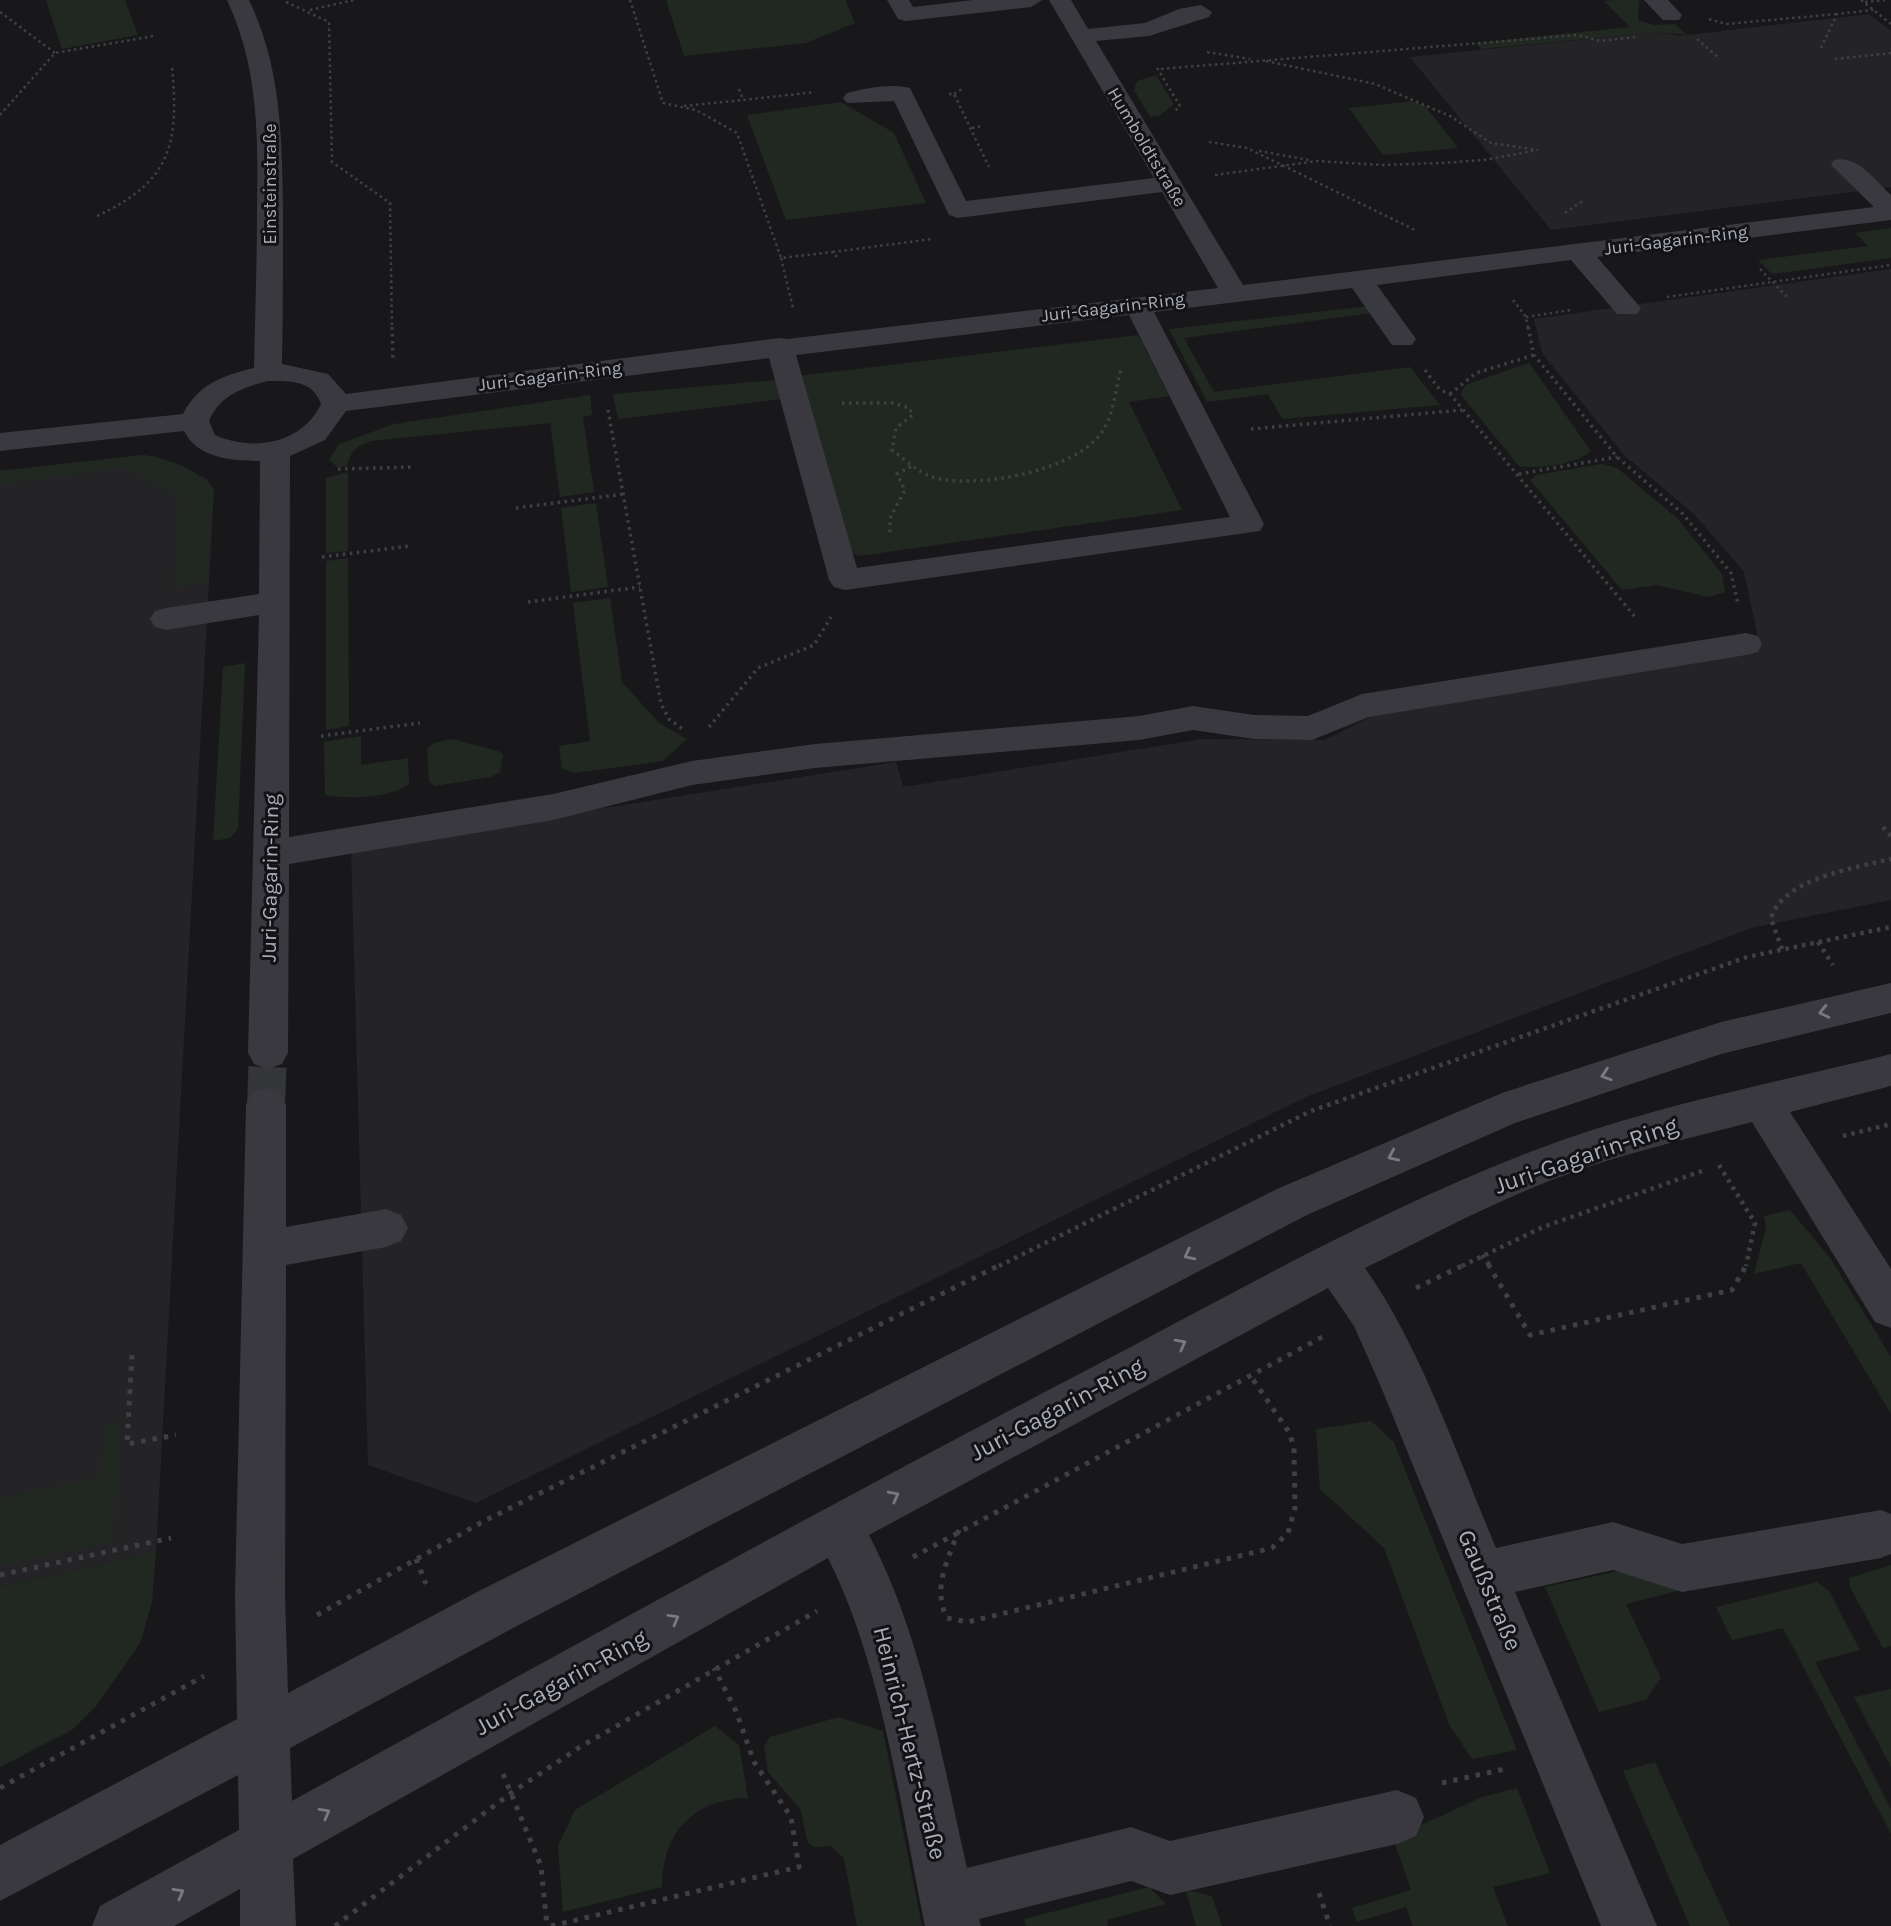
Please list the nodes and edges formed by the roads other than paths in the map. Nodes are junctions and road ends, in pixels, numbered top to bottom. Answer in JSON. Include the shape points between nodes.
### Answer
{"nodes":[{"id":1,"x":238,"y":0,"type":"edge"},
{"id":2,"x":898,"y":0,"type":"edge"},
{"id":3,"x":1031,"y":0,"type":"edge"},
{"id":4,"x":1060,"y":0,"type":"edge"},
{"id":5,"x":1201,"y":12,"type":"dead end"},
{"id":6,"x":1081,"y":36,"type":"junction"},
{"id":7,"x":855,"y":98,"type":"dead end"},
{"id":8,"x":1843,"y":165,"type":"dead end"},
{"id":9,"x":1169,"y":184,"type":"junction"},
{"id":10,"x":1891,"y":210,"type":"edge"},
{"id":11,"x":1578,"y":252,"type":"junction"},
{"id":12,"x":1359,"y":279,"type":"junction"},
{"id":13,"x":1235,"y":293,"type":"junction"},
{"id":14,"x":1137,"y":304,"type":"junction"},
{"id":15,"x":1624,"y":306,"type":"road end"},
{"id":16,"x":1402,"y":339,"type":"road end"},
{"id":17,"x":780,"y":346,"type":"junction"},
{"id":18,"x":268,"y":373,"type":"junction"},
{"id":19,"x":335,"y":404,"type":"junction"},
{"id":20,"x":194,"y":421,"type":"junction"},
{"id":21,"x":0,"y":442,"type":"edge"},
{"id":22,"x":275,"y":450,"type":"junction"},
{"id":23,"x":275,"y":602,"type":"junction"},
{"id":24,"x":166,"y":620,"type":"dead end"},
{"id":25,"x":1746,"y":644,"type":"road end"},
{"id":26,"x":271,"y":854,"type":"junction"},
{"id":27,"x":1891,"y":998,"type":"edge"},
{"id":28,"x":268,"y":1054,"type":"tunnel mouth"},
{"id":29,"x":1891,"y":1070,"type":"edge"},
{"id":30,"x":1761,"y":1102,"type":"junction"},
{"id":31,"x":266,"y":1105,"type":"tunnel mouth"},
{"id":32,"x":386,"y":1228,"type":"dead end"},
{"id":33,"x":264,"y":1250,"type":"junction"},
{"id":34,"x":1335,"y":1262,"type":"junction"},
{"id":35,"x":1891,"y":1308,"type":"edge"},
{"id":36,"x":838,"y":1526,"type":"junction"},
{"id":37,"x":1881,"y":1534,"type":"dead end"},
{"id":38,"x":1484,"y":1575,"type":"junction"},
{"id":39,"x":263,"y":1734,"type":"junction"},
{"id":40,"x":1396,"y":1817,"type":"road end"},
{"id":41,"x":265,"y":1846,"type":"junction"},
{"id":42,"x":0,"y":1874,"type":"edge"},
{"id":43,"x":950,"y":1913,"type":"edge"},
{"id":44,"x":120,"y":1926,"type":"edge"},
{"id":45,"x":268,"y":1926,"type":"edge"},
{"id":46,"x":1629,"y":1926,"type":"edge"}],
"edges":[{"from":1,"to":18,"type":"street","name":"Einsteinstraße","via":[[264,68],[270,111]]},
{"from":2,"to":3,"type":"street","via":[[905,13]]},
{"from":4,"to":6,"type":"street","name":"Humboldtstraße"},
{"from":5,"to":6,"type":"street","via":[[1149,29]]},
{"from":6,"to":9,"type":"street","name":"Humboldtstraße"},
{"from":7,"to":9,"type":"street","via":[[902,93],[958,210]]},
{"from":8,"to":10,"type":"street"},
{"from":9,"to":13,"type":"street","name":"Humboldtstraße"},
{"from":10,"to":11,"type":"street","name":"Juri-Gagarin-Ring"},
{"from":11,"to":12,"type":"street","name":"Juri-Gagarin-Ring"},
{"from":11,"to":15,"type":"street"},
{"from":12,"to":13,"type":"street","name":"Juri-Gagarin-Ring"},
{"from":12,"to":16,"type":"street"},
{"from":13,"to":14,"type":"street","name":"Juri-Gagarin-Ring"},
{"from":14,"to":17,"type":"street","name":"Juri-Gagarin-Ring"},
{"from":14,"to":17,"type":"street","via":[[1249,524],[845,580]]},
{"from":17,"to":19,"type":"street","name":"Juri-Gagarin-Ring"},
{"from":18,"to":19,"type":"street","via":[[318,380],[332,392]]},
{"from":18,"to":20,"type":"street","via":[[214,392],[201,404]]},
{"from":19,"to":22,"type":"street","via":[[332,415],[316,432]]},
{"from":20,"to":21,"type":"street"},
{"from":20,"to":22,"type":"street","via":[[197,432],[212,445],[247,453]]},
{"from":22,"to":23,"type":"street","name":"Juri-Gagarin-Ring"},
{"from":23,"to":24,"type":"street"},
{"from":23,"to":26,"type":"street","name":"Juri-Gagarin-Ring"},
{"from":25,"to":26,"type":"street","via":[[1362,706],[1312,728],[1254,727],[1193,718],[1139,728],[815,756],[692,773],[553,807]]},
{"from":26,"to":28,"type":"street","name":"Juri-Gagarin-Ring"},
{"from":27,"to":39,"type":"street","one_way":true,"via":[[1721,1038],[1502,1110],[1400,1153],[1292,1202],[810,1447]]},
{"from":29,"to":30,"type":"street","name":"Juri-Gagarin-Ring"},
{"from":30,"to":34,"type":"street","name":"Juri-Gagarin-Ring","via":[[1639,1133],[1546,1164]]},
{"from":30,"to":35,"type":"street"},
{"from":31,"to":33,"type":"street"},
{"from":32,"to":33,"type":"street"},
{"from":33,"to":39,"type":"street","via":[[260,1432]]},
{"from":36,"to":34,"type":"street","name":"Juri-Gagarin-Ring","one_way":true},
{"from":34,"to":38,"type":"street","name":"Gaußstraße","via":[[1370,1312]]},
{"from":41,"to":36,"type":"street","name":"Juri-Gagarin-Ring","one_way":true},
{"from":36,"to":43,"type":"street","name":"Heinrich-Hertz-Straße","via":[[867,1583],[895,1662]]},
{"from":37,"to":38,"type":"street","via":[[1682,1568],[1613,1546]]},
{"from":38,"to":46,"type":"street","name":"Gaußstraße"},
{"from":39,"to":41,"type":"street"},
{"from":39,"to":42,"type":"street"},
{"from":40,"to":43,"type":"street","via":[[1170,1868],[1131,1854]]},
{"from":44,"to":41,"type":"street","name":"Juri-Gagarin-Ring","one_way":true},
{"from":41,"to":45,"type":"street"}]}
